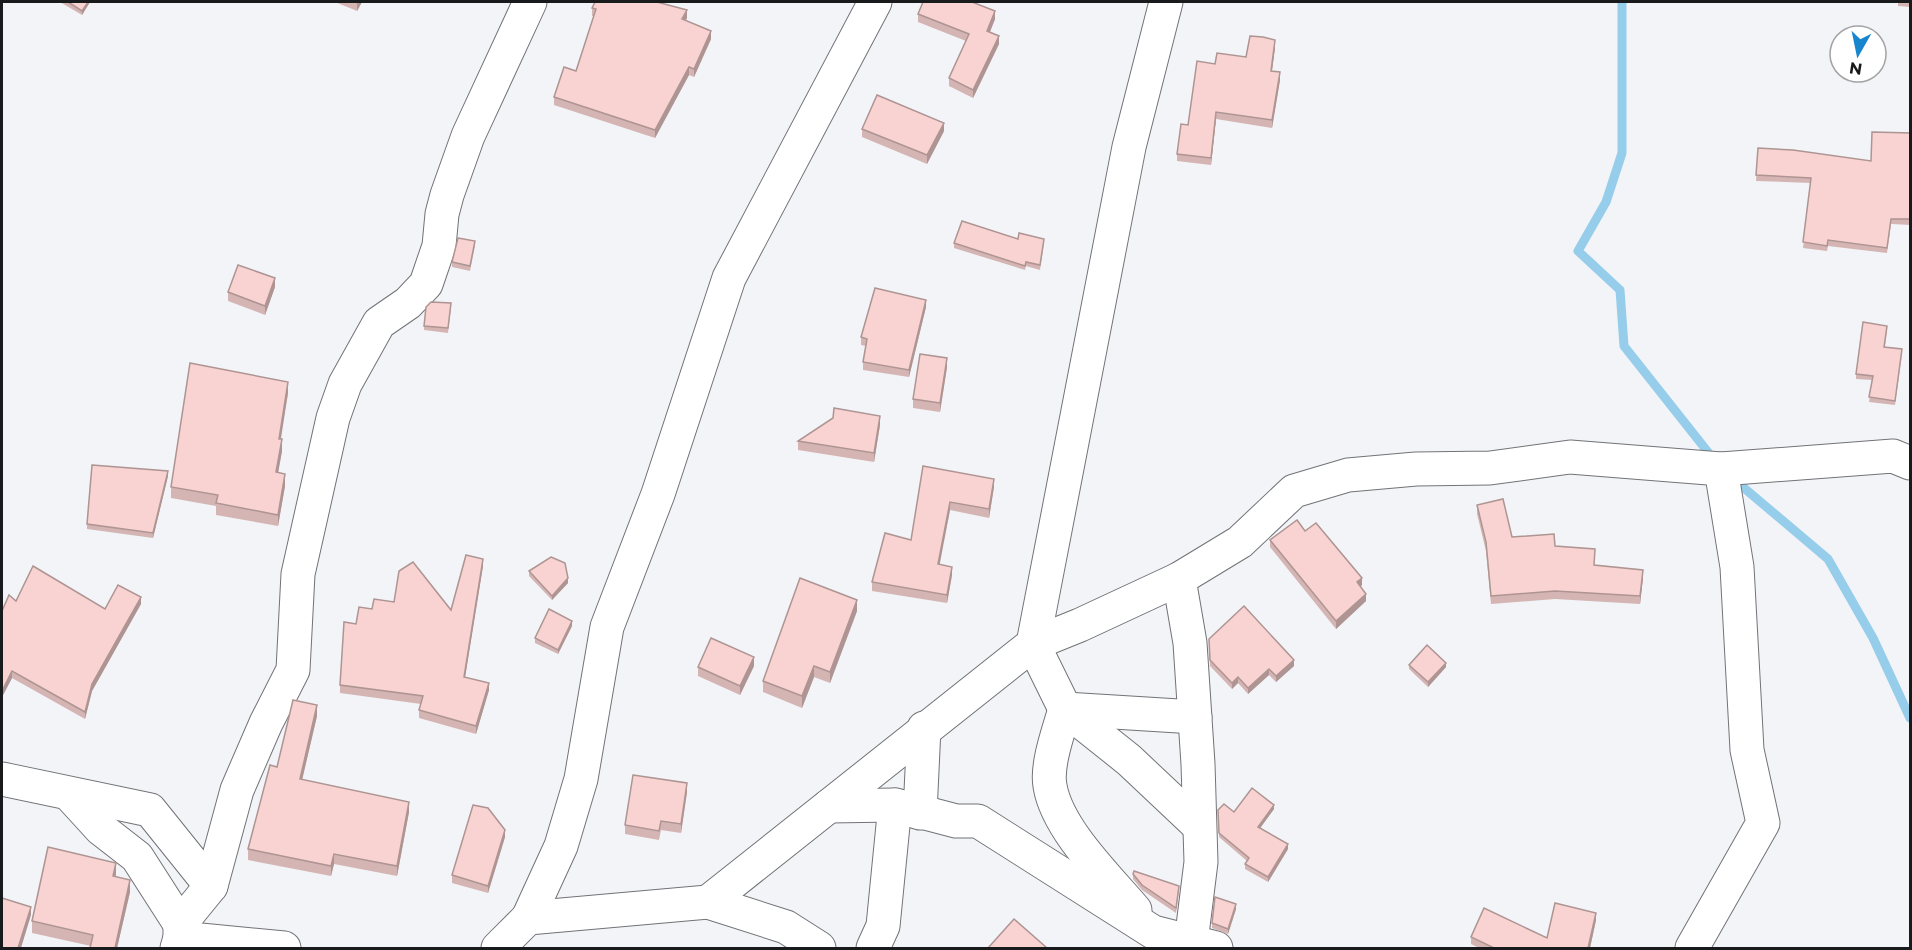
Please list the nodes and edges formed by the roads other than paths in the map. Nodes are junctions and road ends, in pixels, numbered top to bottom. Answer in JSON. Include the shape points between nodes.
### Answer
{"nodes":[{"id":1,"x":530,"y":2,"type":"edge"},
{"id":2,"x":875,"y":2,"type":"edge"},
{"id":3,"x":1166,"y":2,"type":"edge"},
{"id":4,"x":1911,"y":463,"type":"edge"},
{"id":5,"x":1721,"y":469,"type":"junction"},
{"id":6,"x":1179,"y":579,"type":"junction"},
{"id":7,"x":1033,"y":644,"type":"junction"},
{"id":8,"x":1065,"y":709,"type":"junction"},
{"id":9,"x":1195,"y":717,"type":"junction"},
{"id":10,"x":924,"y":728,"type":"junction"},
{"id":11,"x":2,"y":780,"type":"edge"},
{"id":12,"x":69,"y":794,"type":"junction"},
{"id":13,"x":896,"y":805,"type":"junction"},
{"id":14,"x":829,"y":806,"type":"junction"},
{"id":15,"x":1199,"y":826,"type":"junction"},
{"id":16,"x":211,"y":886,"type":"junction"},
{"id":17,"x":708,"y":902,"type":"junction"},
{"id":18,"x":528,"y":918,"type":"junction"},
{"id":19,"x":1153,"y":932,"type":"junction"},
{"id":20,"x":179,"y":937,"type":"edge"},
{"id":21,"x":1204,"y":945,"type":"edge"},
{"id":22,"x":284,"y":948,"type":"edge"},
{"id":23,"x":498,"y":948,"type":"edge"},
{"id":24,"x":819,"y":948,"type":"edge"},
{"id":25,"x":873,"y":948,"type":"edge"},
{"id":26,"x":1692,"y":948,"type":"edge"}],
"edges":[{"from":1,"to":16,"type":"street","via":[[461,155],[442,214],[434,266],[426,284],[408,303],[379,322],[345,384],[333,418],[298,574],[294,670],[237,790]]},
{"from":2,"to":18,"type":"street","via":[[729,278],[658,494],[607,627],[581,779],[561,846]]},
{"from":3,"to":7,"type":"street","via":[[1129,147]]},
{"from":4,"to":5,"type":"street","via":[[1893,456]]},
{"from":5,"to":6,"type":"street","via":[[1570,457],[1490,468],[1348,475],[1294,491],[1240,543]]},
{"from":5,"to":26,"type":"street","via":[[1737,567],[1746,750],[1763,823]]},
{"from":6,"to":7,"type":"street"},
{"from":6,"to":9,"type":"street","via":[[1190,643]]},
{"from":7,"to":8,"type":"street"},
{"from":7,"to":10,"type":"street"},
{"from":8,"to":9,"type":"street"},
{"from":8,"to":15,"type":"street","via":[[1129,760]]},
{"from":8,"to":19,"type":"street","via":[[1049,784],[1057,812]]},
{"from":9,"to":15,"type":"street"},
{"from":10,"to":13,"type":"street","via":[[920,813]]},
{"from":10,"to":14,"type":"street"},
{"from":11,"to":12,"type":"street"},
{"from":12,"to":16,"type":"street","via":[[150,810]]},
{"from":12,"to":20,"type":"street","via":[[101,829],[137,857]]},
{"from":13,"to":14,"type":"street"},
{"from":13,"to":19,"type":"street","via":[[956,821],[978,820]]},
{"from":13,"to":25,"type":"street","via":[[883,926]]},
{"from":14,"to":17,"type":"street"},
{"from":15,"to":21,"type":"street"},
{"from":16,"to":20,"type":"street"},
{"from":17,"to":18,"type":"street"},
{"from":17,"to":24,"type":"street","via":[[786,927]]},
{"from":18,"to":23,"type":"street"},
{"from":19,"to":21,"type":"street"},
{"from":20,"to":22,"type":"street"}]}
